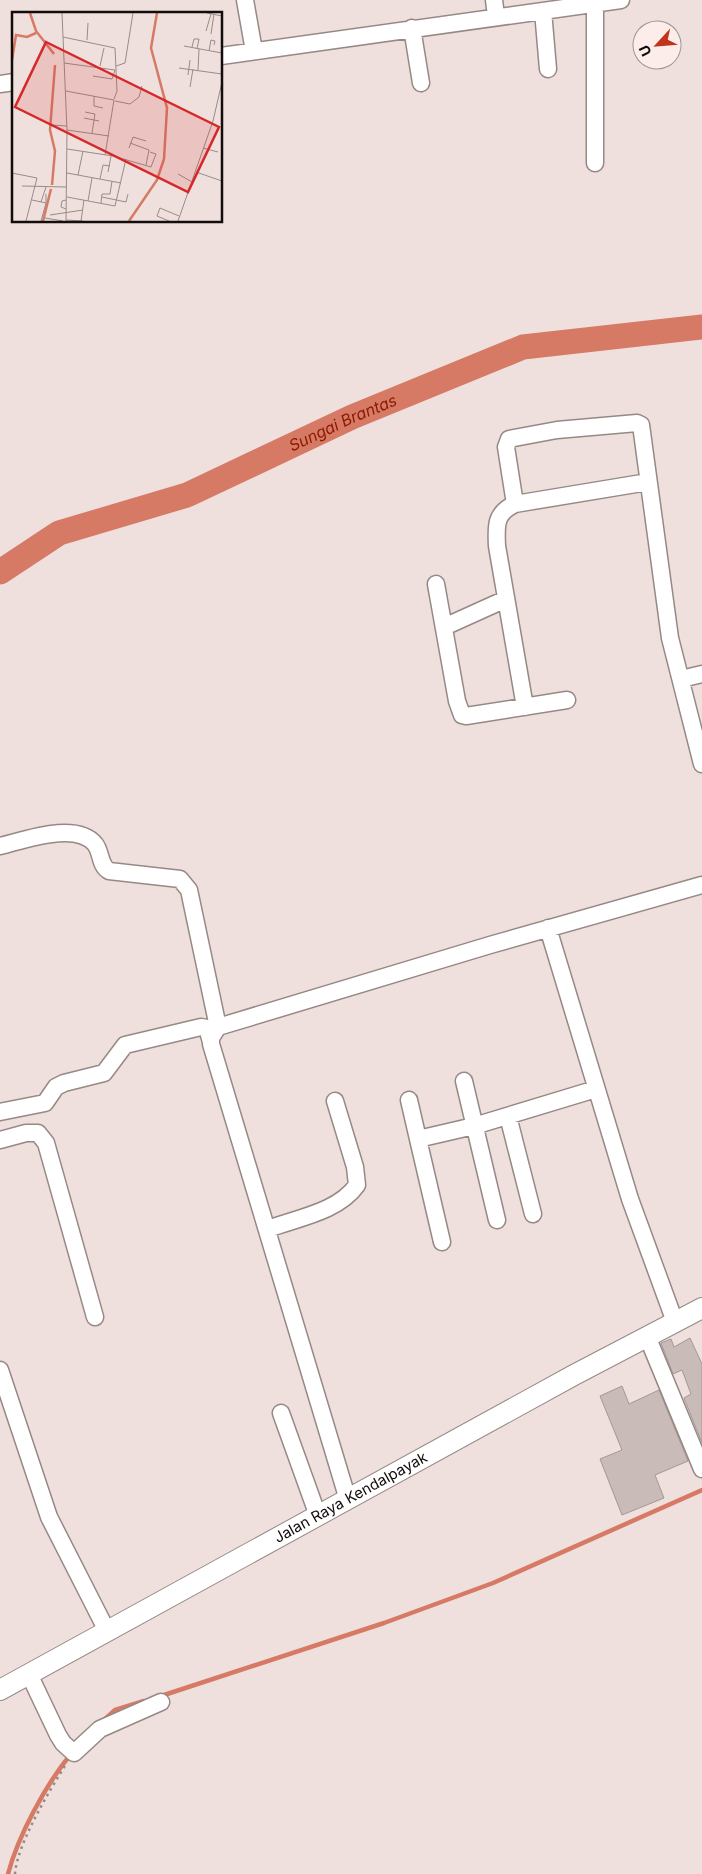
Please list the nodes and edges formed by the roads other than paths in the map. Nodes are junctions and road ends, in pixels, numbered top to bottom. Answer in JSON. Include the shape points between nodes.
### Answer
{"nodes":[{"id":1,"x":245,"y":0,"type":"edge"},
{"id":2,"x":621,"y":0,"type":"edge"},
{"id":3,"x":595,"y":2,"type":"junction"},
{"id":4,"x":495,"y":8,"type":"edge"},
{"id":5,"x":542,"y":11,"type":"junction"},
{"id":6,"x":412,"y":28,"type":"junction"},
{"id":7,"x":254,"y":52,"type":"junction"},
{"id":8,"x":222,"y":56,"type":"edge"},
{"id":9,"x":548,"y":69,"type":"dead end"},
{"id":10,"x":421,"y":83,"type":"dead end"},
{"id":11,"x":595,"y":163,"type":"dead end"},
{"id":12,"x":648,"y":482,"type":"junction"},
{"id":13,"x":515,"y":504,"type":"junction"},
{"id":14,"x":436,"y":584,"type":"dead end"},
{"id":15,"x":506,"y":599,"type":"junction"},
{"id":16,"x":444,"y":627,"type":"junction"},
{"id":17,"x":702,"y":674,"type":"edge"},
{"id":18,"x":681,"y":679,"type":"junction"},
{"id":19,"x":567,"y":700,"type":"dead end"},
{"id":20,"x":526,"y":707,"type":"junction"},
{"id":21,"x":702,"y":764,"type":"edge"},
{"id":22,"x":0,"y":846,"type":"edge"},
{"id":23,"x":702,"y":885,"type":"edge"},
{"id":24,"x":548,"y":928,"type":"junction"},
{"id":25,"x":218,"y":1027,"type":"junction"},
{"id":26,"x":211,"y":1042,"type":"junction"},
{"id":27,"x":464,"y":1081,"type":"dead end"},
{"id":28,"x":596,"y":1089,"type":"junction"},
{"id":29,"x":409,"y":1100,"type":"dead end"},
{"id":30,"x":335,"y":1101,"type":"dead end"},
{"id":31,"x":0,"y":1112,"type":"edge"},
{"id":32,"x":508,"y":1116,"type":"junction"},
{"id":33,"x":474,"y":1126,"type":"junction"},
{"id":34,"x":418,"y":1139,"type":"junction"},
{"id":35,"x":0,"y":1140,"type":"edge"},
{"id":36,"x":533,"y":1214,"type":"dead end"},
{"id":37,"x":497,"y":1220,"type":"dead end"},
{"id":38,"x":268,"y":1229,"type":"junction"},
{"id":39,"x":442,"y":1242,"type":"dead end"},
{"id":40,"x":702,"y":1308,"type":"edge"},
{"id":41,"x":95,"y":1318,"type":"dead end"},
{"id":42,"x":674,"y":1322,"type":"junction"},
{"id":43,"x":647,"y":1336,"type":"junction"},
{"id":44,"x":0,"y":1370,"type":"edge"},
{"id":45,"x":281,"y":1413,"type":"dead end"},
{"id":46,"x":702,"y":1469,"type":"edge"},
{"id":47,"x":348,"y":1500,"type":"junction"},
{"id":48,"x":318,"y":1516,"type":"junction"},
{"id":49,"x":107,"y":1631,"type":"junction"},
{"id":50,"x":29,"y":1674,"type":"junction"},
{"id":51,"x":0,"y":1690,"type":"edge"},
{"id":52,"x":160,"y":1702,"type":"dead end"}],
"edges":[{"from":1,"to":7,"type":"street"},
{"from":2,"to":3,"type":"street"},
{"from":3,"to":5,"type":"street"},
{"from":3,"to":11,"type":"street"},
{"from":4,"to":5,"type":"street"},
{"from":4,"to":6,"type":"street"},
{"from":5,"to":9,"type":"street"},
{"from":6,"to":7,"type":"street"},
{"from":6,"to":10,"type":"street"},
{"from":7,"to":8,"type":"street"},
{"from":12,"to":13,"type":"street"},
{"from":12,"to":13,"type":"street","via":[[640,424],[536,433],[512,438],[506,443]]},
{"from":12,"to":18,"type":"street","via":[[670,638]]},
{"from":13,"to":15,"type":"street","via":[[500,513],[496,527]]},
{"from":14,"to":16,"type":"street"},
{"from":15,"to":16,"type":"street"},
{"from":15,"to":20,"type":"street"},
{"from":16,"to":20,"type":"street","via":[[462,715]]},
{"from":17,"to":18,"type":"street"},
{"from":18,"to":21,"type":"street"},
{"from":19,"to":20,"type":"street"},
{"from":22,"to":25,"type":"street","via":[[62,833],[80,834],[95,844],[109,871],[180,879],[189,890]]},
{"from":23,"to":24,"type":"street"},
{"from":24,"to":25,"type":"street"},
{"from":24,"to":28,"type":"street"},
{"from":25,"to":26,"type":"street"},
{"from":26,"to":31,"type":"street","via":[[207,1028],[201,1027],[125,1045],[104,1073],[64,1083],[56,1088],[45,1104]]},
{"from":26,"to":38,"type":"street"},
{"from":27,"to":33,"type":"street"},
{"from":28,"to":32,"type":"street"},
{"from":28,"to":42,"type":"street","via":[[630,1199]]},
{"from":29,"to":34,"type":"street"},
{"from":30,"to":38,"type":"street","via":[[355,1167],[357,1185],[350,1196],[335,1205]]},
{"from":32,"to":33,"type":"street"},
{"from":32,"to":36,"type":"street"},
{"from":33,"to":34,"type":"street"},
{"from":33,"to":37,"type":"street"},
{"from":34,"to":39,"type":"street"},
{"from":35,"to":41,"type":"street","via":[[31,1132],[38,1133],[46,1143]]},
{"from":38,"to":47,"type":"street"},
{"from":40,"to":42,"type":"main road","name":"Jalan Raya Kendalpayak"},
{"from":42,"to":43,"type":"main road","name":"Jalan Raya Kendalpayak"},
{"from":43,"to":46,"type":"street"},
{"from":43,"to":47,"type":"main road","name":"Jalan Raya Kendalpayak"},
{"from":44,"to":49,"type":"street","via":[[49,1516]]},
{"from":45,"to":48,"type":"street"},
{"from":47,"to":48,"type":"main road","name":"Jalan Raya Kendalpayak"},
{"from":48,"to":49,"type":"main road","name":"Jalan Raya Kendalpayak"},
{"from":49,"to":50,"type":"main road","name":"Jalan Raya Kendalpayak"},
{"from":50,"to":51,"type":"main road","name":"Jalan Raya Kendalpayak"},
{"from":50,"to":52,"type":"street","via":[[58,1735],[72,1751],[100,1729]]}]}
